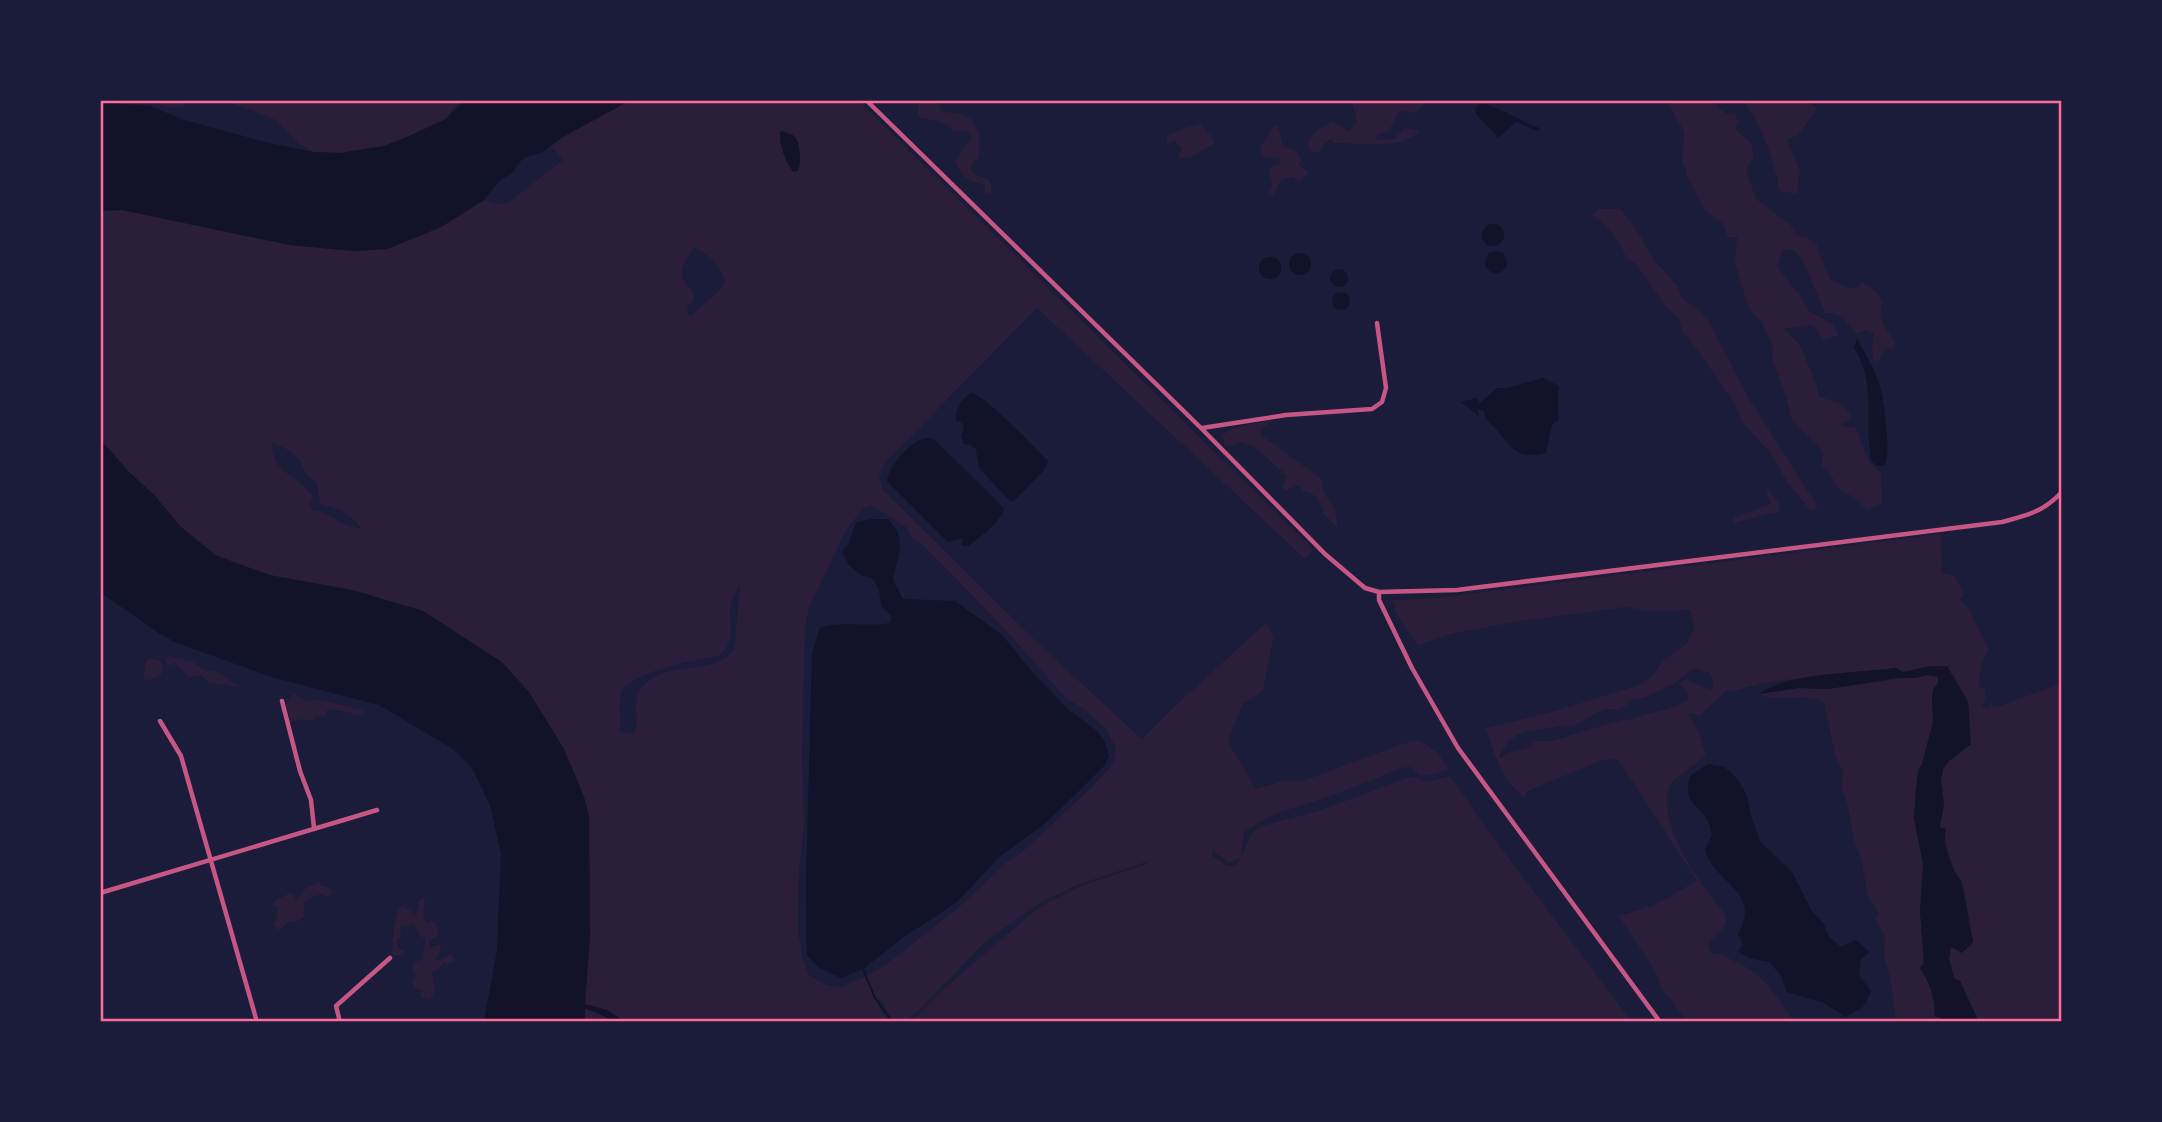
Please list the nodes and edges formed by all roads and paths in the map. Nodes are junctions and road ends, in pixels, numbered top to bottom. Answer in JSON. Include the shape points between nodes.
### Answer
{"nodes":[{"id":1,"x":866,"y":100,"type":"edge"},
{"id":2,"x":1377,"y":323,"type":"dead end"},
{"id":3,"x":1201,"y":428,"type":"junction"},
{"id":4,"x":2062,"y":492,"type":"edge"},
{"id":5,"x":1379,"y":592,"type":"junction"},
{"id":6,"x":282,"y":701,"type":"dead end"},
{"id":7,"x":160,"y":721,"type":"dead end"},
{"id":8,"x":377,"y":810,"type":"dead end"},
{"id":9,"x":314,"y":828,"type":"junction"},
{"id":10,"x":211,"y":861,"type":"junction"},
{"id":11,"x":100,"y":893,"type":"edge"},
{"id":12,"x":390,"y":958,"type":"dead end"},
{"id":13,"x":257,"y":1022,"type":"edge"},
{"id":14,"x":340,"y":1022,"type":"edge"},
{"id":15,"x":1660,"y":1022,"type":"edge"}],
"edges":[{"from":1,"to":3,"type":"street"},
{"from":2,"to":3,"type":"street","via":[[1386,388],[1382,402],[1372,409],[1286,415]]},
{"from":3,"to":5,"type":"street","via":[[1350,578]]},
{"from":4,"to":5,"type":"street","via":[[2036,513],[2002,522],[1457,590]]},
{"from":5,"to":15,"type":"street","via":[[1412,668],[1458,748]]},
{"from":6,"to":9,"type":"street","via":[[311,800]]},
{"from":7,"to":10,"type":"street","via":[[181,756]]},
{"from":8,"to":9,"type":"street"},
{"from":9,"to":10,"type":"street"},
{"from":10,"to":11,"type":"street"},
{"from":10,"to":13,"type":"street"},
{"from":12,"to":14,"type":"street","via":[[336,1006]]}]}
